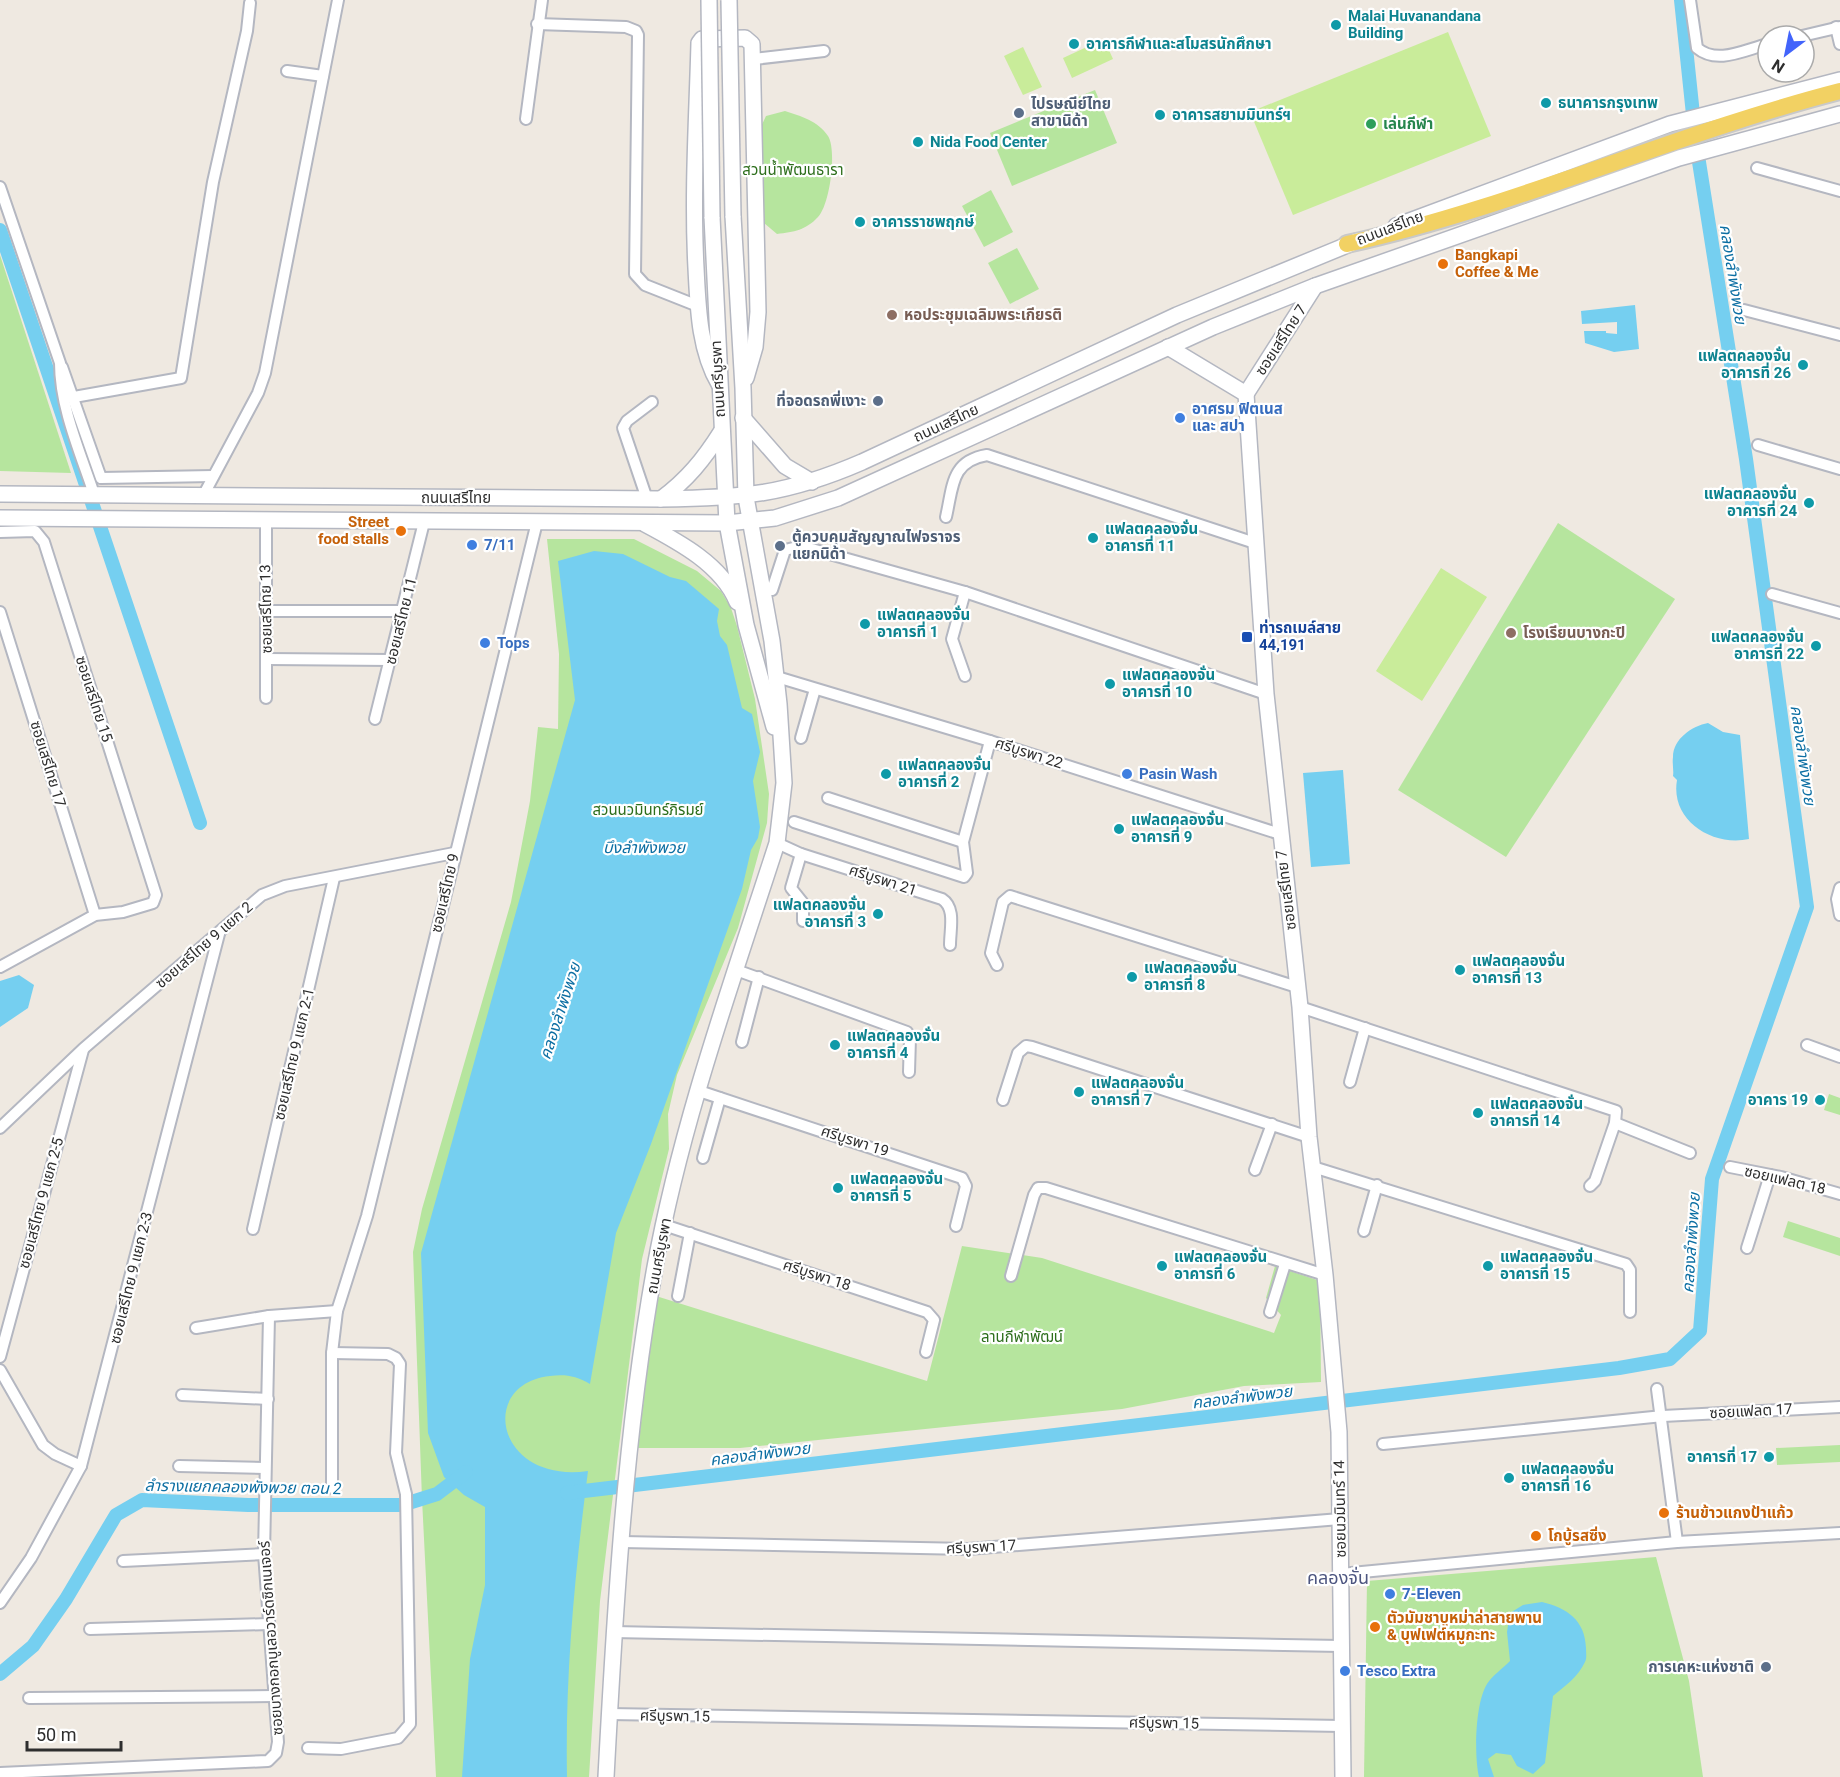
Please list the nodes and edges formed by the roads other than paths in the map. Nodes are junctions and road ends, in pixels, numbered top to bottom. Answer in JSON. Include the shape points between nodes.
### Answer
{"nodes":[{"id":1,"x":338,"y":0,"type":"edge"},
{"id":2,"x":542,"y":0,"type":"edge"},
{"id":3,"x":709,"y":0,"type":"edge"},
{"id":4,"x":729,"y":0,"type":"edge"},
{"id":5,"x":1690,"y":0,"type":"edge"},
{"id":6,"x":250,"y":3,"type":"dead end"},
{"id":7,"x":537,"y":24,"type":"junction"},
{"id":8,"x":1838,"y":27,"type":"edge"},
{"id":9,"x":1816,"y":32,"type":"edge"},
{"id":10,"x":1840,"y":44,"type":"edge"},
{"id":11,"x":1756,"y":47,"type":"edge"},
{"id":12,"x":824,"y":51,"type":"dead end"},
{"id":13,"x":754,"y":59,"type":"junction"},
{"id":14,"x":287,"y":71,"type":"dead end"},
{"id":15,"x":324,"y":76,"type":"junction"},
{"id":16,"x":1840,"y":80,"type":"edge"},
{"id":17,"x":1840,"y":91,"type":"edge"},
{"id":18,"x":1840,"y":114,"type":"edge"},
{"id":19,"x":526,"y":119,"type":"dead end"},
{"id":20,"x":1757,"y":168,"type":"dead end"},
{"id":21,"x":0,"y":187,"type":"edge"},
{"id":22,"x":1840,"y":191,"type":"edge"},
{"id":23,"x":1347,"y":244,"type":"junction"},
{"id":24,"x":1315,"y":286,"type":"junction"},
{"id":25,"x":698,"y":306,"type":"junction"},
{"id":26,"x":1744,"y":310,"type":"dead end"},
{"id":27,"x":1840,"y":336,"type":"edge"},
{"id":28,"x":1168,"y":347,"type":"junction"},
{"id":29,"x":60,"y":363,"type":"junction"},
{"id":30,"x":719,"y":384,"type":"junction"},
{"id":31,"x":743,"y":388,"type":"junction"},
{"id":32,"x":1246,"y":394,"type":"junction"},
{"id":33,"x":74,"y":397,"type":"junction"},
{"id":34,"x":652,"y":402,"type":"dead end"},
{"id":35,"x":744,"y":418,"type":"junction"},
{"id":36,"x":722,"y":432,"type":"junction"},
{"id":37,"x":1758,"y":445,"type":"dead end"},
{"id":38,"x":1840,"y":469,"type":"edge"},
{"id":39,"x":213,"y":476,"type":"junction"},
{"id":40,"x":812,"y":482,"type":"junction"},
{"id":41,"x":0,"y":494,"type":"edge"},
{"id":42,"x":94,"y":494,"type":"junction"},
{"id":43,"x":203,"y":496,"type":"junction"},
{"id":44,"x":746,"y":497,"type":"junction"},
{"id":45,"x":654,"y":499,"type":"junction"},
{"id":46,"x":724,"y":499,"type":"junction"},
{"id":47,"x":946,"y":517,"type":"dead end"},
{"id":48,"x":0,"y":518,"type":"edge"},
{"id":49,"x":266,"y":520,"type":"junction"},
{"id":50,"x":424,"y":522,"type":"junction"},
{"id":51,"x":537,"y":522,"type":"junction"},
{"id":52,"x":749,"y":522,"type":"junction"},
{"id":53,"x":643,"y":523,"type":"junction"},
{"id":54,"x":727,"y":523,"type":"junction"},
{"id":55,"x":0,"y":532,"type":"edge"},
{"id":56,"x":1255,"y":543,"type":"junction"},
{"id":57,"x":772,"y":590,"type":"dead end"},
{"id":58,"x":965,"y":592,"type":"junction"},
{"id":59,"x":1772,"y":594,"type":"dead end"},
{"id":60,"x":265,"y":611,"type":"junction"},
{"id":61,"x":404,"y":611,"type":"junction"},
{"id":62,"x":0,"y":612,"type":"edge"},
{"id":63,"x":1840,"y":613,"type":"edge"},
{"id":64,"x":746,"y":625,"type":"junction"},
{"id":65,"x":267,"y":659,"type":"junction"},
{"id":66,"x":392,"y":660,"type":"junction"},
{"id":67,"x":965,"y":676,"type":"dead end"},
{"id":68,"x":777,"y":677,"type":"junction"},
{"id":69,"x":814,"y":688,"type":"junction"},
{"id":70,"x":1266,"y":694,"type":"junction"},
{"id":71,"x":266,"y":698,"type":"dead end"},
{"id":72,"x":375,"y":719,"type":"dead end"},
{"id":73,"x":801,"y":738,"type":"dead end"},
{"id":74,"x":990,"y":741,"type":"junction"},
{"id":75,"x":781,"y":750,"type":"junction"},
{"id":76,"x":828,"y":798,"type":"dead end"},
{"id":77,"x":794,"y":822,"type":"dead end"},
{"id":78,"x":1280,"y":834,"type":"junction"},
{"id":79,"x":963,"y":842,"type":"junction"},
{"id":80,"x":777,"y":843,"type":"junction"},
{"id":81,"x":454,"y":853,"type":"junction"},
{"id":82,"x":801,"y":854,"type":"junction"},
{"id":83,"x":334,"y":878,"type":"junction"},
{"id":84,"x":1840,"y":888,"type":"edge"},
{"id":85,"x":95,"y":915,"type":"junction"},
{"id":86,"x":1840,"y":915,"type":"edge"},
{"id":87,"x":802,"y":921,"type":"dead end"},
{"id":88,"x":219,"y":934,"type":"junction"},
{"id":89,"x":950,"y":945,"type":"dead end"},
{"id":90,"x":997,"y":965,"type":"dead end"},
{"id":91,"x":0,"y":967,"type":"edge"},
{"id":92,"x":736,"y":970,"type":"junction"},
{"id":93,"x":759,"y":977,"type":"junction"},
{"id":94,"x":1297,"y":987,"type":"junction"},
{"id":95,"x":1300,"y":1007,"type":"junction"},
{"id":96,"x":1365,"y":1028,"type":"junction"},
{"id":97,"x":742,"y":1042,"type":"dead end"},
{"id":98,"x":1807,"y":1046,"type":"dead end"},
{"id":99,"x":83,"y":1050,"type":"junction"},
{"id":100,"x":1840,"y":1057,"type":"edge"},
{"id":101,"x":909,"y":1072,"type":"dead end"},
{"id":102,"x":1350,"y":1082,"type":"dead end"},
{"id":103,"x":699,"y":1091,"type":"junction"},
{"id":104,"x":720,"y":1098,"type":"junction"},
{"id":105,"x":1003,"y":1100,"type":"dead end"},
{"id":106,"x":1616,"y":1123,"type":"junction"},
{"id":107,"x":1272,"y":1124,"type":"junction"},
{"id":108,"x":0,"y":1128,"type":"edge"},
{"id":109,"x":1309,"y":1137,"type":"junction"},
{"id":110,"x":1690,"y":1153,"type":"dead end"},
{"id":111,"x":703,"y":1158,"type":"dead end"},
{"id":112,"x":1312,"y":1167,"type":"junction"},
{"id":113,"x":1730,"y":1167,"type":"dead end"},
{"id":114,"x":1255,"y":1170,"type":"dead end"},
{"id":115,"x":1770,"y":1175,"type":"junction"},
{"id":116,"x":1377,"y":1185,"type":"junction"},
{"id":117,"x":1590,"y":1186,"type":"dead end"},
{"id":118,"x":1840,"y":1194,"type":"edge"},
{"id":119,"x":664,"y":1225,"type":"junction"},
{"id":120,"x":956,"y":1226,"type":"dead end"},
{"id":121,"x":253,"y":1229,"type":"dead end"},
{"id":122,"x":1364,"y":1231,"type":"dead end"},
{"id":123,"x":690,"y":1233,"type":"junction"},
{"id":124,"x":1747,"y":1248,"type":"dead end"},
{"id":125,"x":1284,"y":1264,"type":"junction"},
{"id":126,"x":1325,"y":1275,"type":"junction"},
{"id":127,"x":1011,"y":1276,"type":"dead end"},
{"id":128,"x":678,"y":1296,"type":"dead end"},
{"id":129,"x":337,"y":1311,"type":"junction"},
{"id":130,"x":1270,"y":1312,"type":"dead end"},
{"id":131,"x":1630,"y":1312,"type":"dead end"},
{"id":132,"x":269,"y":1316,"type":"junction"},
{"id":133,"x":196,"y":1328,"type":"dead end"},
{"id":134,"x":926,"y":1352,"type":"dead end"},
{"id":135,"x":332,"y":1353,"type":"junction"},
{"id":136,"x":0,"y":1357,"type":"edge"},
{"id":137,"x":0,"y":1370,"type":"edge"},
{"id":138,"x":1335,"y":1385,"type":"joint"},
{"id":139,"x":1658,"y":1389,"type":"dead end"},
{"id":140,"x":182,"y":1395,"type":"dead end"},
{"id":141,"x":268,"y":1398,"type":"junction"},
{"id":142,"x":1840,"y":1407,"type":"edge"},
{"id":143,"x":1663,"y":1416,"type":"junction"},
{"id":144,"x":1383,"y":1444,"type":"dead end"},
{"id":145,"x":81,"y":1466,"type":"junction"},
{"id":146,"x":179,"y":1466,"type":"dead end"},
{"id":147,"x":265,"y":1468,"type":"junction"},
{"id":148,"x":332,"y":1488,"type":"dead end"},
{"id":149,"x":1340,"y":1519,"type":"junction"},
{"id":150,"x":1840,"y":1533,"type":"edge"},
{"id":151,"x":621,"y":1542,"type":"junction"},
{"id":152,"x":1677,"y":1542,"type":"junction"},
{"id":153,"x":264,"y":1554,"type":"junction"},
{"id":154,"x":123,"y":1561,"type":"dead end"},
{"id":155,"x":1341,"y":1574,"type":"junction"},
{"id":156,"x":0,"y":1604,"type":"edge"},
{"id":157,"x":269,"y":1624,"type":"junction"},
{"id":158,"x":90,"y":1629,"type":"dead end"},
{"id":159,"x":613,"y":1632,"type":"junction"},
{"id":160,"x":1341,"y":1646,"type":"junction"},
{"id":161,"x":274,"y":1696,"type":"junction"},
{"id":162,"x":29,"y":1698,"type":"dead end"},
{"id":163,"x":609,"y":1714,"type":"junction"},
{"id":164,"x":1342,"y":1726,"type":"junction"},
{"id":165,"x":308,"y":1748,"type":"dead end"},
{"id":166,"x":0,"y":1773,"type":"edge"},
{"id":167,"x":606,"y":1777,"type":"edge"},
{"id":168,"x":1343,"y":1777,"type":"edge"}],
"edges":[{"from":1,"to":15,"type":"street"},
{"from":2,"to":7,"type":"street"},
{"from":3,"to":30,"type":"street","name":"ถนนศรีบูรพา","bridge":true},
{"from":4,"to":31,"type":"street","name":"ถนนศรีบูรพา","bridge":true,"via":[[733,216]]},
{"from":5,"to":11,"type":"street","via":[[1697,48],[1705,55],[1716,58]]},
{"from":6,"to":33,"type":"street","via":[[213,182],[181,378]]},
{"from":7,"to":19,"type":"street"},
{"from":7,"to":25,"type":"street","via":[[626,27],[636,31],[635,274],[645,285]]},
{"from":8,"to":9,"type":"street"},
{"from":8,"to":10,"type":"street"},
{"from":12,"to":13,"type":"street"},
{"from":13,"to":25,"type":"street","via":[[752,44],[745,38],[702,39],[699,43],[693,215]]},
{"from":13,"to":31,"type":"street","via":[[758,312],[756,347]]},
{"from":14,"to":15,"type":"street"},
{"from":15,"to":39,"type":"street","via":[[265,373]]},
{"from":16,"to":23,"type":"street","name":"ถนนเสรีไทย","via":[[1697,115]]},
{"from":17,"to":23,"type":"main road","via":[[1730,121],[1454,218]]},
{"from":18,"to":24,"type":"street","name":"ถนนเสรีไทย","via":[[1679,158]]},
{"from":20,"to":22,"type":"street"},
{"from":21,"to":29,"type":"street"},
{"from":23,"to":40,"type":"street","name":"ถนนเสรีไทย","via":[[1177,315]]},
{"from":24,"to":28,"type":"street","name":"ถนนเสรีไทย"},
{"from":24,"to":32,"type":"street","name":"ซอยเสรีไทย 7"},
{"from":25,"to":30,"type":"street","via":[[709,367]]},
{"from":26,"to":27,"type":"street"},
{"from":28,"to":32,"type":"street"},
{"from":28,"to":52,"type":"street","name":"ถนนเสรีไทย","via":[[838,498]]},
{"from":29,"to":33,"type":"street"},
{"from":29,"to":42,"type":"street","via":[[68,412]]},
{"from":30,"to":36,"type":"street","name":"ถนนศรีบูรพา"},
{"from":31,"to":35,"type":"street","name":"ถนนศรีบูรพา"},
{"from":32,"to":56,"type":"street","name":"ซอยเสรีไทย 7"},
{"from":33,"to":39,"type":"street","via":[[101,478]]},
{"from":34,"to":45,"type":"street","via":[[623,428]]},
{"from":35,"to":40,"type":"street","via":[[785,466]]},
{"from":35,"to":44,"type":"street","name":"ถนนศรีบูรพา"},
{"from":36,"to":45,"type":"street","via":[[684,482]]},
{"from":36,"to":46,"type":"street","name":"ถนนศรีบูรพา"},
{"from":37,"to":38,"type":"street"},
{"from":39,"to":43,"type":"street"},
{"from":40,"to":44,"type":"street","name":"ถนนเสรีไทย"},
{"from":41,"to":42,"type":"street","name":"ถนนเสรีไทย"},
{"from":42,"to":43,"type":"street","name":"ถนนเสรีไทย"},
{"from":43,"to":45,"type":"street","name":"ถนนเสรีไทย"},
{"from":44,"to":46,"type":"street","name":"ถนนเสรีไทย"},
{"from":44,"to":52,"type":"street","name":"ถนนศรีบูรพา"},
{"from":45,"to":46,"type":"street","name":"ถนนเสรีไทย"},
{"from":46,"to":54,"type":"street","name":"ถนนศรีบูรพา"},
{"from":47,"to":56,"type":"street","via":[[957,471],[968,459],[987,455]]},
{"from":48,"to":49,"type":"street","name":"ถนนเสรีไทย"},
{"from":49,"to":50,"type":"street","name":"ถนนเสรีไทย"},
{"from":49,"to":60,"type":"street","name":"ซอยเสรีไทย 13"},
{"from":50,"to":51,"type":"street","name":"ถนนเสรีไทย"},
{"from":50,"to":61,"type":"street","name":"ซอยเสรีไทย 11"},
{"from":51,"to":53,"type":"street","name":"ถนนเสรีไทย"},
{"from":51,"to":81,"type":"street","name":"ซอยเสรีไทย 9"},
{"from":52,"to":54,"type":"street","name":"ถนนเสรีไทย"},
{"from":52,"to":68,"type":"street","name":"ถนนศรีบูรพา"},
{"from":53,"to":54,"type":"street","name":"ถนนเสรีไทย"},
{"from":53,"to":64,"type":"street","via":[[672,538],[724,579]]},
{"from":54,"to":64,"type":"street","name":"ถนนศรีบูรพา"},
{"from":55,"to":85,"type":"street","name":"ซอยเสรีไทย 15","via":[[35,531],[44,542],[156,895],[153,903]]},
{"from":56,"to":70,"type":"street","name":"ซอยเสรีไทย 7"},
{"from":57,"to":58,"type":"street","via":[[785,550],[801,546]]},
{"from":58,"to":67,"type":"street","via":[[952,639]]},
{"from":58,"to":70,"type":"street"},
{"from":59,"to":63,"type":"street"},
{"from":60,"to":61,"type":"street"},
{"from":60,"to":65,"type":"street","name":"ซอยเสรีไทย 13"},
{"from":61,"to":66,"type":"street","name":"ซอยเสรีไทย 11"},
{"from":62,"to":85,"type":"street","name":"ซอยเสรีไทย 17"},
{"from":64,"to":75,"type":"street","name":"ถนนศรีบูรพา"},
{"from":65,"to":66,"type":"street"},
{"from":65,"to":71,"type":"street","name":"ซอยเสรีไทย 13"},
{"from":66,"to":72,"type":"street","name":"ซอยเสรีไทย 11"},
{"from":68,"to":69,"type":"street","name":"ศรีบูรพา 22"},
{"from":68,"to":75,"type":"street","name":"ถนนศรีบูรพา"},
{"from":69,"to":73,"type":"street"},
{"from":69,"to":74,"type":"street","name":"ศรีบูรพา 22"},
{"from":70,"to":78,"type":"street","name":"ซอยเสรีไทย 7"},
{"from":74,"to":78,"type":"street","name":"ศรีบูรพา 22"},
{"from":74,"to":79,"type":"street"},
{"from":75,"to":80,"type":"street","name":"ถนนศรีบูรพา","via":[[784,805]]},
{"from":76,"to":79,"type":"street"},
{"from":77,"to":79,"type":"street","via":[[964,877],[967,873]]},
{"from":78,"to":94,"type":"street","name":"ซอยเสรีไทย 7"},
{"from":80,"to":82,"type":"street","name":"ศรีบูรพา 21"},
{"from":80,"to":92,"type":"street","name":"ถนนศรีบูรพา"},
{"from":81,"to":83,"type":"street","name":"ซอยเสรีไทย 9 แยก 2"},
{"from":81,"to":129,"type":"street","name":"ซอยเสรีไทย 9","via":[[353,1264]]},
{"from":82,"to":87,"type":"street","via":[[791,888],[803,903]]},
{"from":82,"to":89,"type":"street","name":"ศรีบูรพา 21","via":[[942,899],[951,909]]},
{"from":83,"to":88,"type":"street","name":"ซอยเสรีไทย 9 แยก 2","via":[[285,886],[262,895]]},
{"from":83,"to":121,"type":"street","name":"ซอยเสรีไทย 9 แยก 2-1"},
{"from":84,"to":86,"type":"street"},
{"from":85,"to":91,"type":"street"},
{"from":88,"to":99,"type":"street","name":"ซอยเสรีไทย 9 แยก 2"},
{"from":88,"to":145,"type":"street","name":"ซอยเสรีไทย 9 แยก 2-3"},
{"from":90,"to":94,"type":"street","via":[[991,953],[1003,902],[1010,896]]},
{"from":92,"to":93,"type":"street"},
{"from":92,"to":103,"type":"street","name":"ถนนศรีบูรพา"},
{"from":93,"to":97,"type":"street"},
{"from":93,"to":101,"type":"street","via":[[907,1032]]},
{"from":94,"to":95,"type":"street","name":"ซอยเสรีไทย 7"},
{"from":95,"to":96,"type":"street"},
{"from":95,"to":109,"type":"street","name":"ซอยเสรีไทย 7"},
{"from":96,"to":102,"type":"street"},
{"from":96,"to":106,"type":"street","via":[[1616,1111]]},
{"from":98,"to":100,"type":"street"},
{"from":99,"to":108,"type":"street","name":"ซอยเสรีไทย 9 แยก 2"},
{"from":99,"to":136,"type":"street","name":"ซอยเสรีไทย 9 แยก 2-5"},
{"from":103,"to":104,"type":"street","name":"ศรีบูรพา 19"},
{"from":103,"to":119,"type":"street","name":"ถนนศรีบูรพา"},
{"from":104,"to":111,"type":"street"},
{"from":104,"to":120,"type":"street","name":"ศรีบูรพา 19","via":[[962,1178],[966,1186]]},
{"from":105,"to":107,"type":"street","via":[[1018,1053],[1026,1046]]},
{"from":106,"to":110,"type":"street"},
{"from":106,"to":117,"type":"street"},
{"from":107,"to":109,"type":"street"},
{"from":107,"to":114,"type":"street"},
{"from":109,"to":112,"type":"street","name":"ซอยเสรีไทย 7"},
{"from":112,"to":116,"type":"street"},
{"from":112,"to":126,"type":"street","name":"ซอยเสรีไทย 7"},
{"from":113,"to":115,"type":"street","name":"ซอยแฟลต 18"},
{"from":115,"to":118,"type":"street","name":"ซอยแฟลต 18"},
{"from":115,"to":124,"type":"street"},
{"from":116,"to":122,"type":"street"},
{"from":116,"to":131,"type":"street","via":[[1626,1264],[1630,1270]]},
{"from":119,"to":123,"type":"street","name":"ศรีบูรพา 18"},
{"from":119,"to":151,"type":"street","name":"ถนนศรีบูรพา","via":[[650,1302]]},
{"from":123,"to":128,"type":"street"},
{"from":123,"to":134,"type":"street","name":"ศรีบูรพา 18","via":[[927,1311],[934,1320]]},
{"from":125,"to":126,"type":"street"},
{"from":125,"to":127,"type":"street","via":[[1038,1188]]},
{"from":125,"to":130,"type":"street"},
{"from":126,"to":138,"type":"street","name":"ซอยเสรีไทย 7"},
{"from":129,"to":132,"type":"street"},
{"from":129,"to":135,"type":"street"},
{"from":132,"to":133,"type":"street"},
{"from":132,"to":141,"type":"street","name":"ซอยบางกอกบูเลอวาร์ดซิกเนเจอร์"},
{"from":135,"to":148,"type":"street"},
{"from":135,"to":165,"type":"street","via":[[388,1354],[400,1364],[396,1453],[406,1494],[410,1724],[398,1738],[341,1749]]},
{"from":137,"to":145,"type":"street","via":[[43,1445]]},
{"from":138,"to":149,"type":"street","name":"ซอยนวมินทร์ 14"},
{"from":139,"to":143,"type":"street"},
{"from":140,"to":141,"type":"street"},
{"from":141,"to":147,"type":"street","name":"ซอยบางกอกบูเลอวาร์ดซิกเนเจอร์"},
{"from":142,"to":143,"type":"street","name":"ซอยแฟลต 17"},
{"from":143,"to":144,"type":"street","name":"ซอยแฟลต 17"},
{"from":143,"to":152,"type":"street"},
{"from":145,"to":156,"type":"street","name":"ซอยเสรีไทย 9 แยก 2-3","via":[[31,1558]]},
{"from":146,"to":147,"type":"street"},
{"from":147,"to":153,"type":"street","name":"ซอยบางกอกบูเลอวาร์ดซิกเนเจอร์"},
{"from":149,"to":151,"type":"street","name":"ศรีบูรพา 17","via":[[968,1549]]},
{"from":149,"to":155,"type":"street","name":"ซอยนวมินทร์ 14"},
{"from":150,"to":152,"type":"street"},
{"from":151,"to":159,"type":"street","name":"ถนนศรีบูรพา"},
{"from":152,"to":155,"type":"street"},
{"from":153,"to":154,"type":"street"},
{"from":153,"to":157,"type":"street","name":"ซอยบางกอกบูเลอวาร์ดซิกเนเจอร์"},
{"from":155,"to":160,"type":"street","name":"ซอยนวมินทร์ 14"},
{"from":157,"to":158,"type":"street"},
{"from":157,"to":161,"type":"street","name":"ซอยบางกอกบูเลอวาร์ดซิกเนเจอร์"},
{"from":159,"to":160,"type":"street"},
{"from":159,"to":163,"type":"street","name":"ถนนศรีบูรพา"},
{"from":160,"to":164,"type":"street","name":"ซอยนวมินทร์ 14"},
{"from":161,"to":162,"type":"street"},
{"from":161,"to":166,"type":"street","name":"ซอยบางกอกบูเลอวาร์ดซิกเนเจอร์","via":[[278,1742],[276,1753],[268,1761]]},
{"from":163,"to":164,"type":"street","name":"ศรีบูรพา 15"},
{"from":163,"to":167,"type":"street","name":"ถนนศรีบูรพา"},
{"from":164,"to":168,"type":"street","name":"ซอยนวมินทร์ 14"}]}
